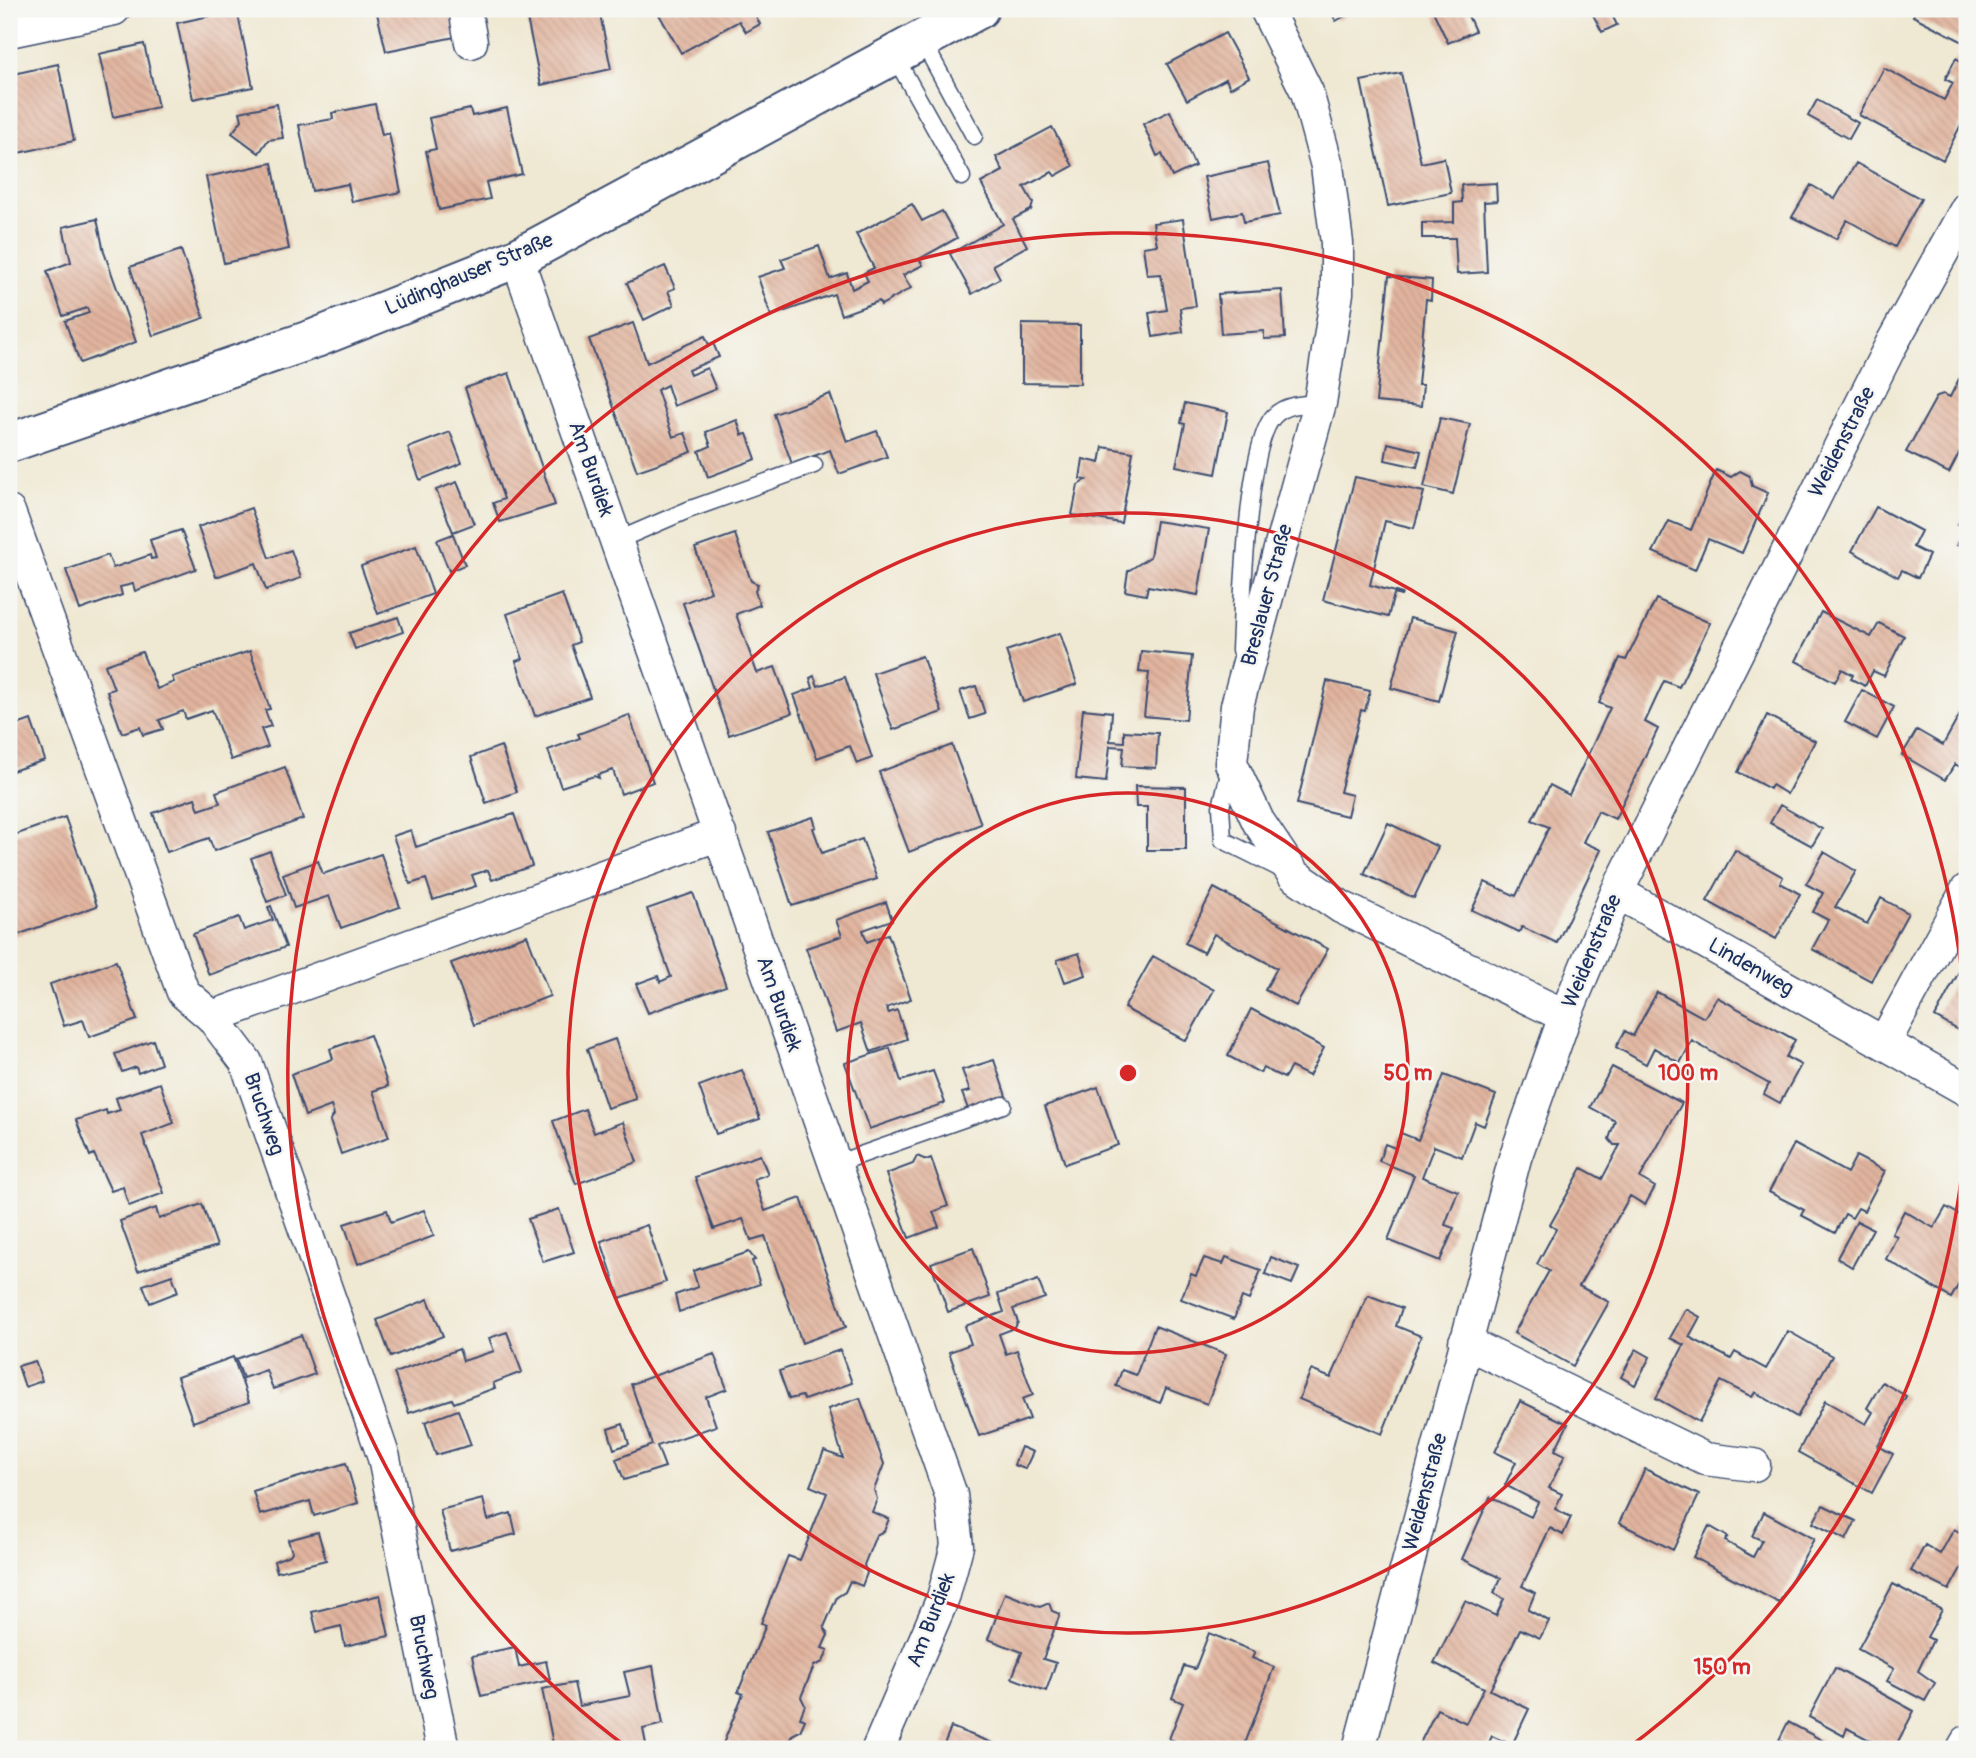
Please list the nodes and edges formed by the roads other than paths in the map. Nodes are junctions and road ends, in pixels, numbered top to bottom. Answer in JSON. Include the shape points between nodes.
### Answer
{"nodes":[{"id":1,"x":114,"y":9,"type":"edge"},
{"id":2,"x":465,"y":9,"type":"edge"},
{"id":3,"x":979,"y":9,"type":"edge"},
{"id":4,"x":1266,"y":9,"type":"edge"},
{"id":5,"x":9,"y":31,"type":"edge"},
{"id":6,"x":471,"y":42,"type":"dead end"},
{"id":7,"x":908,"y":48,"type":"junction"},
{"id":8,"x":974,"y":136,"type":"dead end"},
{"id":9,"x":962,"y":177,"type":"dead end"},
{"id":10,"x":1967,"y":208,"type":"edge"},
{"id":11,"x":517,"y":258,"type":"junction"},
{"id":12,"x":1320,"y":403,"type":"junction"},
{"id":13,"x":9,"y":443,"type":"edge"},
{"id":14,"x":814,"y":466,"type":"dead end"},
{"id":15,"x":9,"y":512,"type":"edge"},
{"id":16,"x":616,"y":541,"type":"junction"},
{"id":17,"x":1237,"y":706,"type":"junction"},
{"id":18,"x":720,"y":834,"type":"junction"},
{"id":19,"x":1967,"y":890,"type":"edge"},
{"id":20,"x":1617,"y":892,"type":"junction"},
{"id":21,"x":1564,"y":1016,"type":"junction"},
{"id":22,"x":212,"y":1017,"type":"junction"},
{"id":23,"x":1884,"y":1043,"type":"junction"},
{"id":24,"x":1967,"y":1090,"type":"edge"},
{"id":25,"x":1003,"y":1105,"type":"dead end"},
{"id":26,"x":835,"y":1164,"type":"junction"},
{"id":27,"x":1465,"y":1342,"type":"junction"},
{"id":28,"x":1755,"y":1465,"type":"dead end"},
{"id":29,"x":1967,"y":1742,"type":"edge"},
{"id":30,"x":443,"y":1749,"type":"edge"},
{"id":31,"x":878,"y":1749,"type":"edge"},
{"id":32,"x":1359,"y":1749,"type":"edge"},
{"id":33,"x":1963,"y":1749,"type":"edge"}],
"edges":[{"from":1,"to":5,"type":"street"},
{"from":2,"to":6,"type":"street"},
{"from":3,"to":7,"type":"street","name":"Lüdinghauser Straße"},
{"from":4,"to":12,"type":"street","name":"Breslauer Straße","via":[[1307,92],[1327,166],[1337,243],[1337,293]]},
{"from":7,"to":8,"type":"lane"},
{"from":7,"to":9,"type":"lane"},
{"from":7,"to":11,"type":"street","name":"Lüdinghauser Straße"},
{"from":10,"to":20,"type":"street","name":"Weidenstraße","via":[[1891,345]]},
{"from":11,"to":13,"type":"street","name":"Lüdinghauser Straße","via":[[316,338]]},
{"from":11,"to":16,"type":"street","name":"Am Burdiek"},
{"from":12,"to":17,"type":"street","name":"Breslauer Straße"},
{"from":12,"to":17,"type":"lane","via":[[1281,410],[1262,436],[1245,557]]},
{"from":14,"to":16,"type":"lane"},
{"from":15,"to":22,"type":"street","name":"Bruchweg","via":[[183,992]]},
{"from":16,"to":18,"type":"street","name":"Am Burdiek"},
{"from":17,"to":21,"type":"street","name":"Breslauer Straße","via":[[1231,763],[1258,821],[1294,875],[1341,907]]},
{"from":18,"to":22,"type":"street"},
{"from":18,"to":26,"type":"street","name":"Am Burdiek"},
{"from":19,"to":23,"type":"street"},
{"from":20,"to":21,"type":"street","name":"Weidenstraße"},
{"from":20,"to":23,"type":"street","name":"Lindenweg"},
{"from":21,"to":27,"type":"street","name":"Weidenstraße","via":[[1515,1158]]},
{"from":22,"to":30,"type":"street","name":"Bruchweg","via":[[246,1062],[384,1458]]},
{"from":23,"to":24,"type":"street","name":"Lindenweg"},
{"from":25,"to":26,"type":"lane"},
{"from":26,"to":31,"type":"street","name":"Am Burdiek","via":[[951,1495],[957,1546],[943,1598]]},
{"from":27,"to":28,"type":"street","via":[[1705,1459]]},
{"from":27,"to":32,"type":"street","name":"Weidenstraße"},
{"from":29,"to":33,"type":"street"}]}
